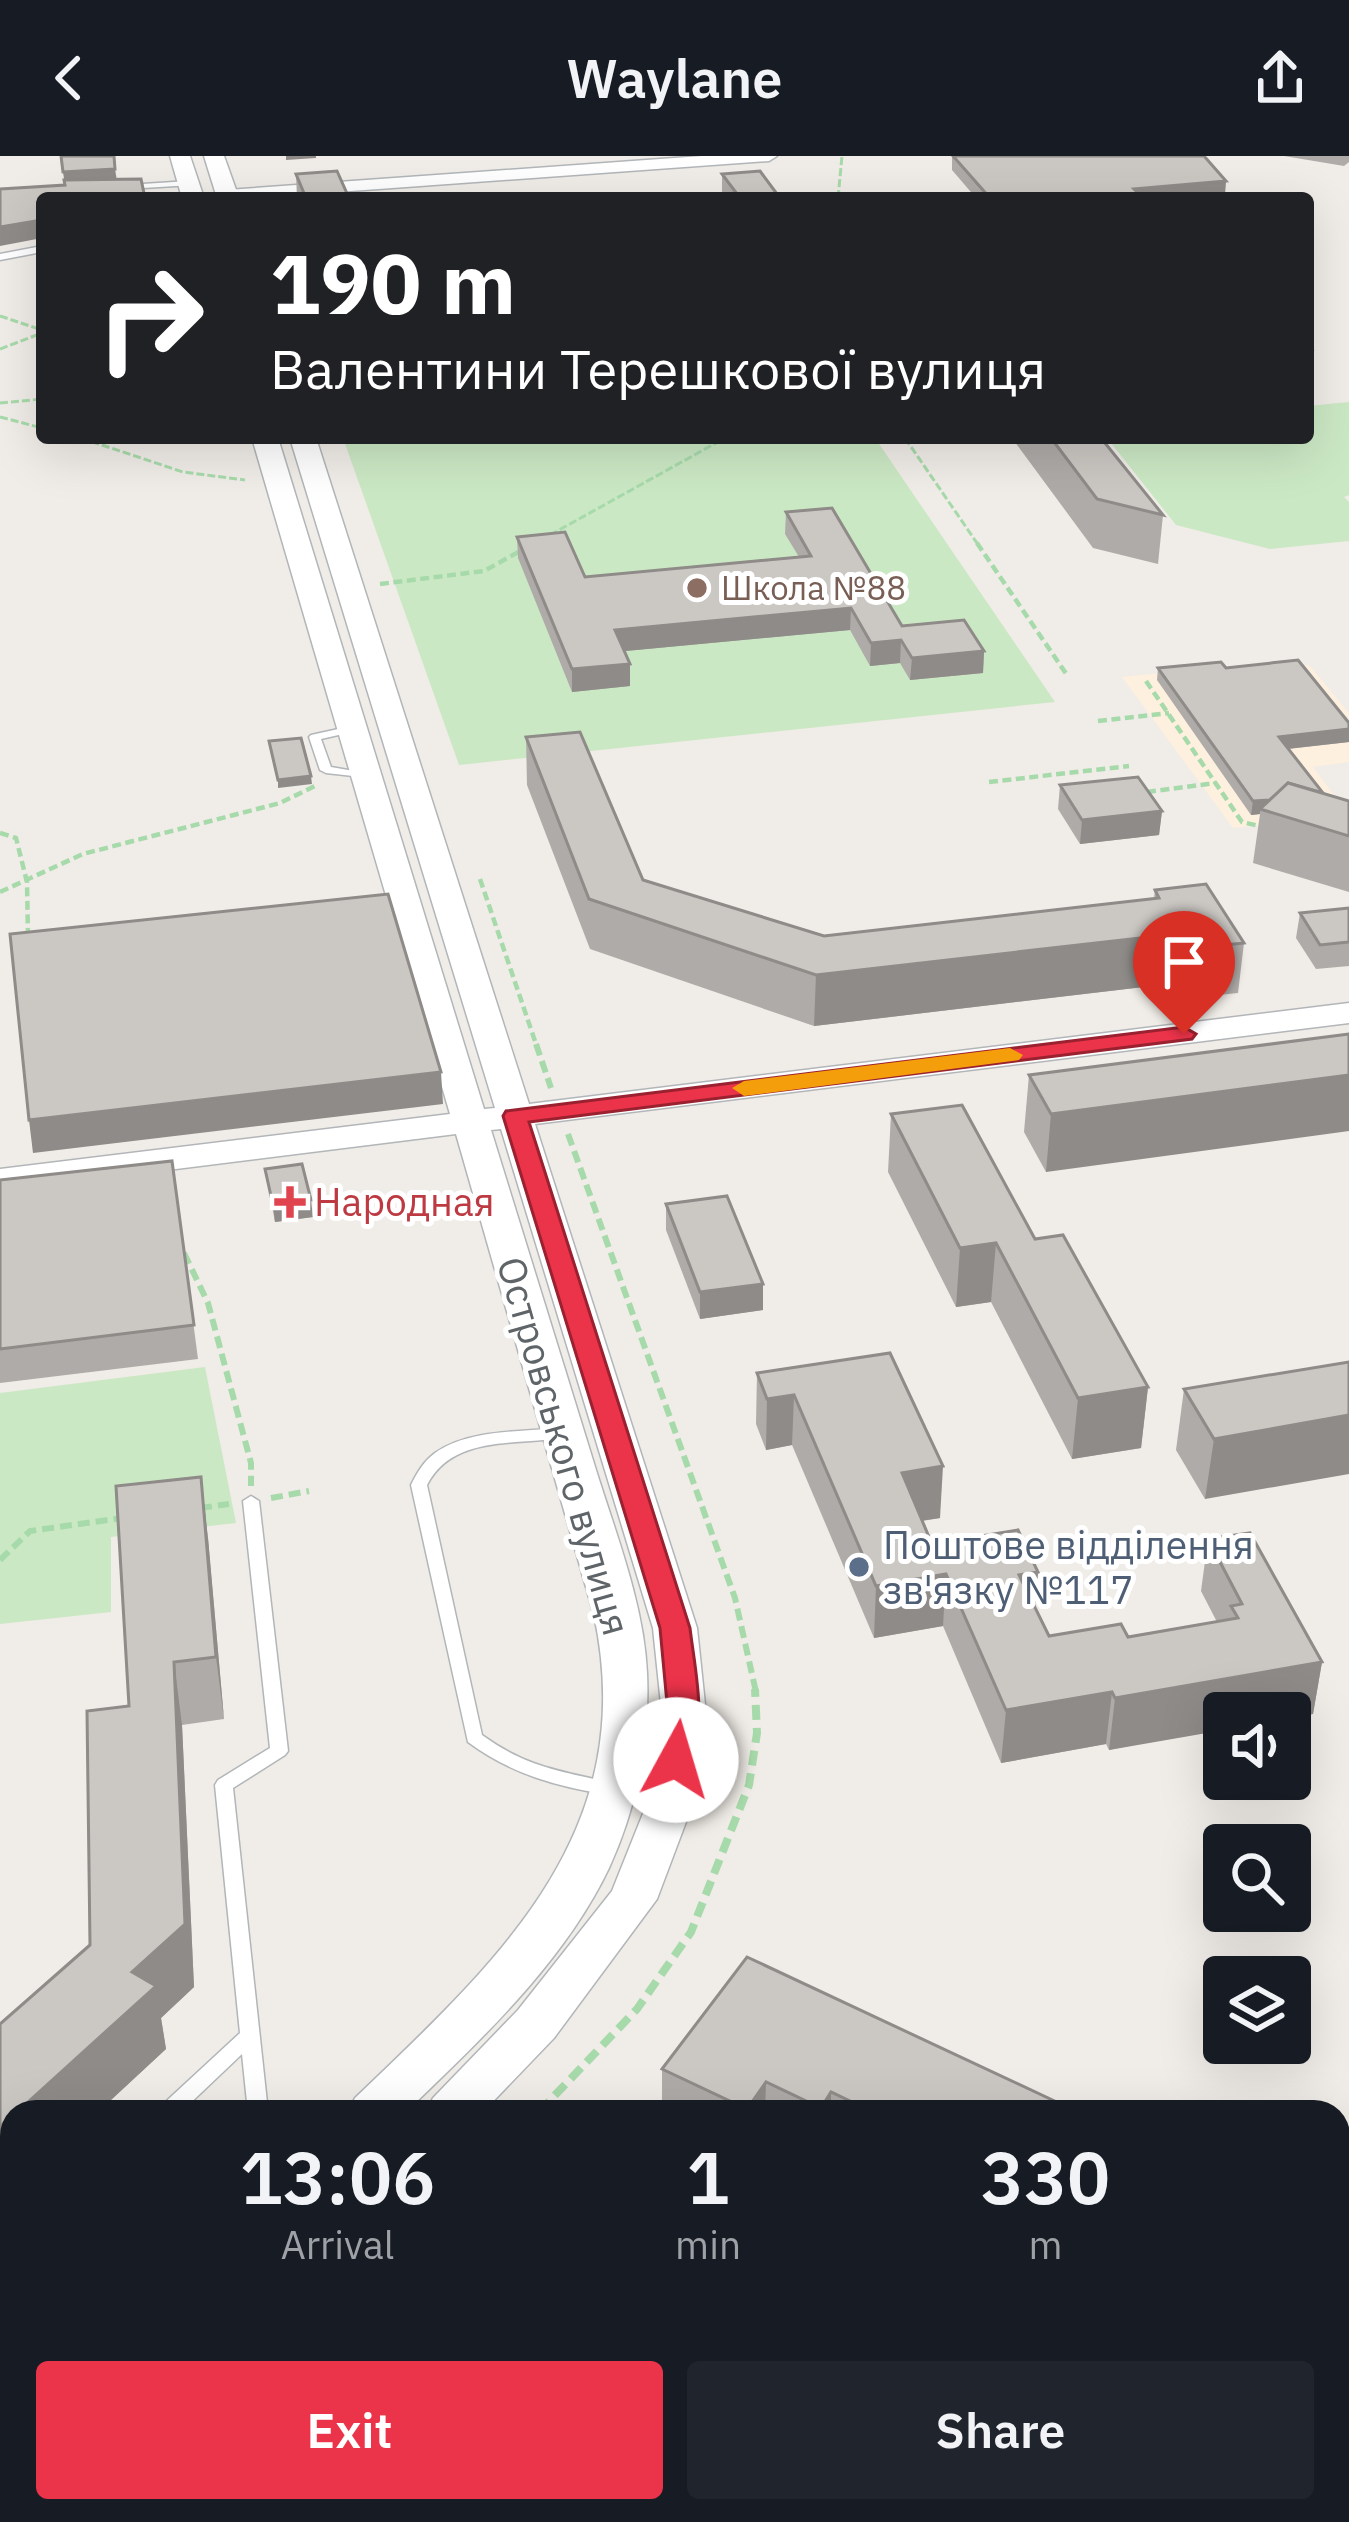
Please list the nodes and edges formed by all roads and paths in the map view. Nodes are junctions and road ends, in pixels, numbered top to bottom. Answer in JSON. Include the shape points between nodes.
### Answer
{"nodes":[{"id":1,"x":181,"y":156,"type":"edge"},
{"id":2,"x":214,"y":156,"type":"edge"},
{"id":3,"x":769,"y":156,"type":"edge"},
{"id":4,"x":842,"y":156,"type":"edge"},
{"id":5,"x":104,"y":189,"type":"edge"},
{"id":6,"x":191,"y":191,"type":"edge"},
{"id":7,"x":227,"y":192,"type":"edge"},
{"id":8,"x":282,"y":192,"type":"edge"},
{"id":9,"x":839,"y":192,"type":"edge"},
{"id":10,"x":36,"y":249,"type":"edge"},
{"id":11,"x":0,"y":257,"type":"edge"},
{"id":12,"x":0,"y":316,"type":"edge"},
{"id":13,"x":36,"y":330,"type":"edge"},
{"id":14,"x":36,"y":334,"type":"edge"},
{"id":15,"x":0,"y":349,"type":"edge"},
{"id":16,"x":36,"y":400,"type":"edge"},
{"id":17,"x":0,"y":403,"type":"edge"},
{"id":18,"x":0,"y":417,"type":"edge"},
{"id":19,"x":36,"y":426,"type":"edge"},
{"id":20,"x":101,"y":444,"type":"edge"},
{"id":21,"x":268,"y":444,"type":"edge"},
{"id":22,"x":305,"y":444,"type":"edge"},
{"id":23,"x":714,"y":444,"type":"edge"},
{"id":24,"x":909,"y":444,"type":"edge"},
{"id":25,"x":277,"y":478,"type":"junction"},
{"id":26,"x":544,"y":538,"type":"edge"},
{"id":27,"x":524,"y":549,"type":"edge"},
{"id":28,"x":350,"y":588,"type":"junction"},
{"id":29,"x":1067,"y":675,"type":"dead end"},
{"id":30,"x":1146,"y":682,"type":"dead end"},
{"id":31,"x":1168,"y":713,"type":"junction"},
{"id":32,"x":1098,"y":721,"type":"dead end"},
{"id":33,"x":1223,"y":760,"type":"edge"},
{"id":34,"x":1202,"y":762,"type":"junction"},
{"id":35,"x":1129,"y":766,"type":"dead end"},
{"id":36,"x":367,"y":777,"type":"junction"},
{"id":37,"x":989,"y":782,"type":"dead end"},
{"id":38,"x":1216,"y":783,"type":"junction"},
{"id":39,"x":1147,"y":791,"type":"edge"},
{"id":40,"x":1280,"y":830,"type":"edge"},
{"id":41,"x":0,"y":833,"type":"edge"},
{"id":42,"x":27,"y":882,"type":"junction"},
{"id":43,"x":0,"y":892,"type":"edge"},
{"id":44,"x":28,"y":951,"type":"edge"},
{"id":45,"x":1349,"y":1013,"type":"edge"},
{"id":46,"x":515,"y":1116,"type":"junction"},
{"id":47,"x":470,"y":1122,"type":"junction"},
{"id":48,"x":0,"y":1180,"type":"edge"},
{"id":49,"x":182,"y":1239,"type":"edge"},
{"id":50,"x":564,"y":1433,"type":"junction"},
{"id":51,"x":309,"y":1491,"type":"dead end"},
{"id":52,"x":251,"y":1502,"type":"junction"},
{"id":53,"x":185,"y":1510,"type":"edge"},
{"id":54,"x":140,"y":1516,"type":"edge"},
{"id":55,"x":0,"y":1561,"type":"edge"},
{"id":56,"x":612,"y":1790,"type":"junction"},
{"id":57,"x":250,"y":2035,"type":"junction"},
{"id":58,"x":181,"y":2100,"type":"edge"},
{"id":59,"x":257,"y":2100,"type":"edge"},
{"id":60,"x":385,"y":2100,"type":"edge"},
{"id":61,"x":463,"y":2100,"type":"edge"}],
"edges":[{"from":1,"to":6,"type":"street"},
{"from":2,"to":7,"type":"street"},
{"from":3,"to":8,"type":"street"},
{"from":4,"to":9,"type":"path"},
{"from":5,"to":6,"type":"lane"},
{"from":10,"to":11,"type":"lane"},
{"from":12,"to":13,"type":"path"},
{"from":14,"to":15,"type":"path"},
{"from":16,"to":17,"type":"path"},
{"from":18,"to":19,"type":"path"},
{"from":20,"to":25,"type":"path","via":[[226,481]]},
{"from":21,"to":25,"type":"street","name":"Островського вулиця"},
{"from":22,"to":28,"type":"street","name":"Островського вулиця"},
{"from":23,"to":26,"type":"path"},
{"from":24,"to":29,"type":"path"},
{"from":25,"to":36,"type":"street","name":"Островського вулиця"},
{"from":27,"to":28,"type":"path","via":[[484,571]]},
{"from":28,"to":46,"type":"street","name":"Островського вулиця"},
{"from":30,"to":31,"type":"path"},
{"from":31,"to":32,"type":"path"},
{"from":31,"to":34,"type":"path"},
{"from":33,"to":34,"type":"path"},
{"from":34,"to":38,"type":"path"},
{"from":35,"to":37,"type":"path"},
{"from":36,"to":42,"type":"path","via":[[321,782],[280,803],[83,854]]},
{"from":36,"to":47,"type":"street","name":"Островського вулиця"},
{"from":38,"to":39,"type":"path"},
{"from":38,"to":40,"type":"path","via":[[1242,822]]},
{"from":41,"to":42,"type":"path","via":[[16,838]]},
{"from":42,"to":43,"type":"path"},
{"from":42,"to":44,"type":"path"},
{"from":45,"to":46,"type":"street"},
{"from":46,"to":47,"type":"street"},
{"from":46,"to":61,"type":"street","name":"Островського вулиця","via":[[675,1628],[683,1714],[669,1806],[633,1899],[536,2024]]},
{"from":47,"to":48,"type":"street"},
{"from":47,"to":50,"type":"street","name":"Островського вулиця"},
{"from":49,"to":52,"type":"path","via":[[208,1303],[251,1463]]},
{"from":50,"to":56,"type":"street","name":"Островського вулиця","via":[[625,1670],[624,1742]]},
{"from":50,"to":56,"type":"lane","via":[[448,1449],[425,1465],[419,1485],[474,1738],[549,1779]]},
{"from":51,"to":52,"type":"path"},
{"from":52,"to":53,"type":"path"},
{"from":52,"to":57,"type":"lane","via":[[279,1751],[224,1785]]},
{"from":54,"to":55,"type":"path","via":[[30,1531]]},
{"from":56,"to":60,"type":"street","name":"Островського вулиця","via":[[594,1856],[568,1903],[511,1978]]},
{"from":57,"to":58,"type":"lane"},
{"from":57,"to":59,"type":"lane"}]}
